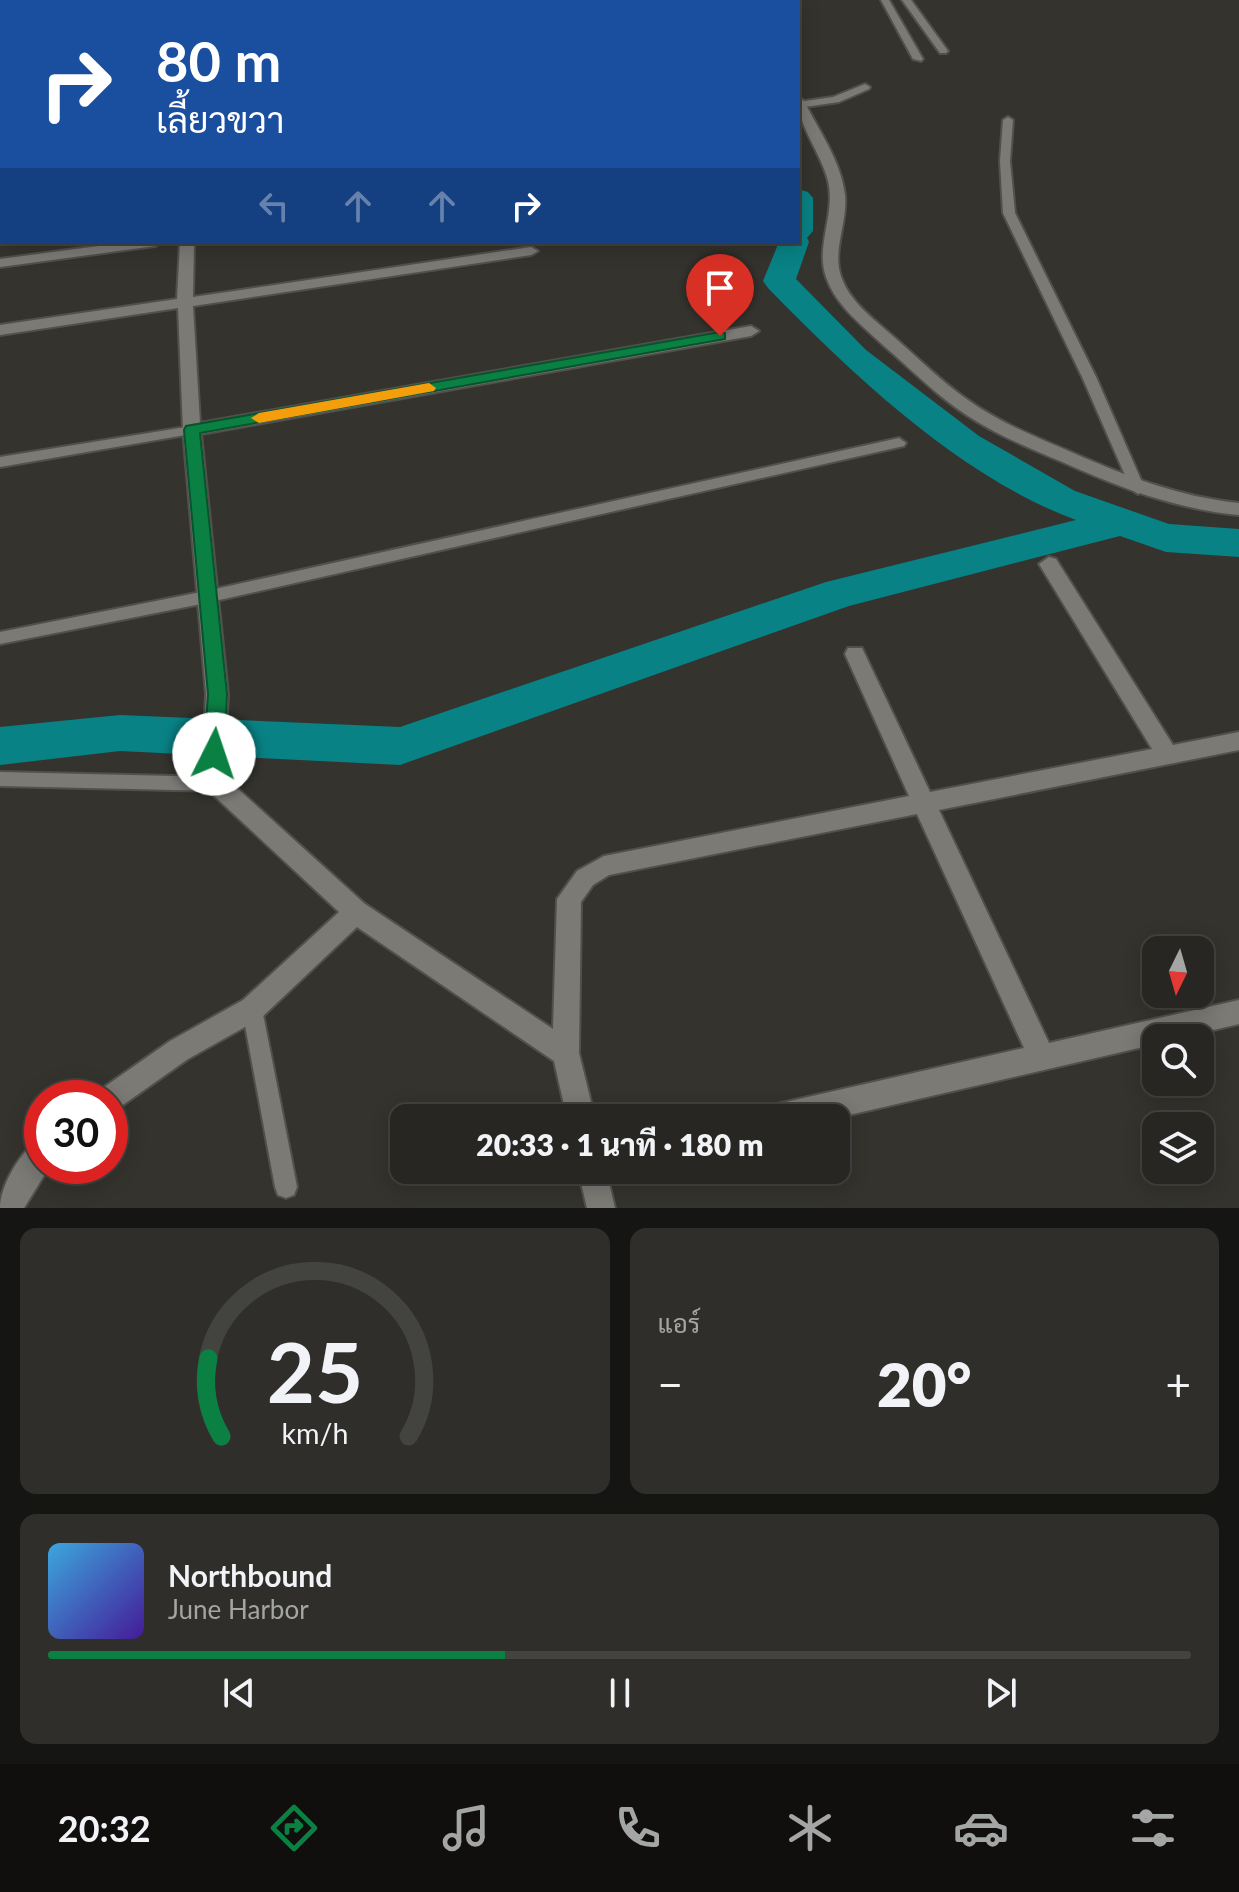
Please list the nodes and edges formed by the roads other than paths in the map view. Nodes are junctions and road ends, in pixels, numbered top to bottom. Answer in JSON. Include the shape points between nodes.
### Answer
{"nodes":[{"id":1,"x":885,"y":0,"type":"edge"},
{"id":2,"x":906,"y":0,"type":"edge"},
{"id":3,"x":943,"y":51,"type":"dead end"},
{"id":4,"x":918,"y":59,"type":"dead end"},
{"id":5,"x":865,"y":87,"type":"dead end"},
{"id":6,"x":800,"y":103,"type":"edge"},
{"id":7,"x":800,"y":105,"type":"edge"},
{"id":8,"x":1008,"y":120,"type":"dead end"},
{"id":9,"x":140,"y":244,"type":"edge"},
{"id":10,"x":187,"y":244,"type":"edge"},
{"id":11,"x":531,"y":251,"type":"dead end"},
{"id":12,"x":0,"y":263,"type":"edge"},
{"id":13,"x":185,"y":301,"type":"junction"},
{"id":14,"x":0,"y":330,"type":"edge"},
{"id":15,"x":751,"y":331,"type":"dead end"},
{"id":16,"x":192,"y":430,"type":"junction"},
{"id":17,"x":899,"y":443,"type":"dead end"},
{"id":18,"x":0,"y":462,"type":"edge"},
{"id":19,"x":1138,"y":489,"type":"junction"},
{"id":20,"x":1239,"y":509,"type":"edge"},
{"id":21,"x":1049,"y":564,"type":"dead end"},
{"id":22,"x":206,"y":597,"type":"junction"},
{"id":23,"x":0,"y":638,"type":"edge"},
{"id":24,"x":855,"y":654,"type":"dead end"},
{"id":25,"x":1239,"y":741,"type":"edge"},
{"id":26,"x":1168,"y":756,"type":"junction"},
{"id":27,"x":0,"y":779,"type":"edge"},
{"id":28,"x":217,"y":784,"type":"junction"},
{"id":29,"x":926,"y":805,"type":"junction"},
{"id":30,"x":356,"y":912,"type":"junction"},
{"id":31,"x":252,"y":1009,"type":"junction"},
{"id":32,"x":1239,"y":1012,"type":"edge"},
{"id":33,"x":566,"y":1053,"type":"junction"},
{"id":34,"x":1042,"y":1058,"type":"junction"},
{"id":35,"x":128,"y":1087,"type":"edge"},
{"id":36,"x":578,"y":1104,"type":"edge"},
{"id":37,"x":839,"y":1104,"type":"edge"},
{"id":38,"x":24,"y":1181,"type":"edge"},
{"id":39,"x":595,"y":1184,"type":"edge"},
{"id":40,"x":286,"y":1187,"type":"dead end"},
{"id":41,"x":10,"y":1208,"type":"edge"},
{"id":42,"x":601,"y":1208,"type":"edge"}],
"edges":[{"from":1,"to":4,"type":"lane"},
{"from":2,"to":3,"type":"lane"},
{"from":5,"to":6,"type":"lane","via":[[835,100]]},
{"from":7,"to":19,"type":"street","via":[[833,171],[838,194],[830,265],[834,281],[871,325],[975,413]]},
{"from":8,"to":19,"type":"lane","via":[[1009,213]]},
{"from":9,"to":12,"type":"lane"},
{"from":10,"to":13,"type":"street"},
{"from":11,"to":13,"type":"street"},
{"from":13,"to":14,"type":"street"},
{"from":13,"to":16,"type":"street"},
{"from":15,"to":16,"type":"street"},
{"from":16,"to":18,"type":"lane"},
{"from":16,"to":22,"type":"street"},
{"from":17,"to":22,"type":"lane"},
{"from":19,"to":20,"type":"street","via":[[1190,504]]},
{"from":21,"to":26,"type":"street"},
{"from":22,"to":23,"type":"lane"},
{"from":22,"to":28,"type":"street","via":[[217,694]]},
{"from":24,"to":29,"type":"street"},
{"from":25,"to":26,"type":"street"},
{"from":26,"to":29,"type":"street"},
{"from":27,"to":28,"type":"lane"},
{"from":28,"to":30,"type":"street"},
{"from":29,"to":33,"type":"street","via":[[604,866],[585,878],[569,899]]},
{"from":29,"to":34,"type":"street"},
{"from":30,"to":31,"type":"street"},
{"from":30,"to":33,"type":"street"},
{"from":31,"to":35,"type":"street","via":[[179,1050]]},
{"from":31,"to":40,"type":"lane"},
{"from":32,"to":34,"type":"street"},
{"from":33,"to":36,"type":"street"},
{"from":34,"to":37,"type":"street"},
{"from":38,"to":41,"type":"street"},
{"from":39,"to":42,"type":"street"}]}
